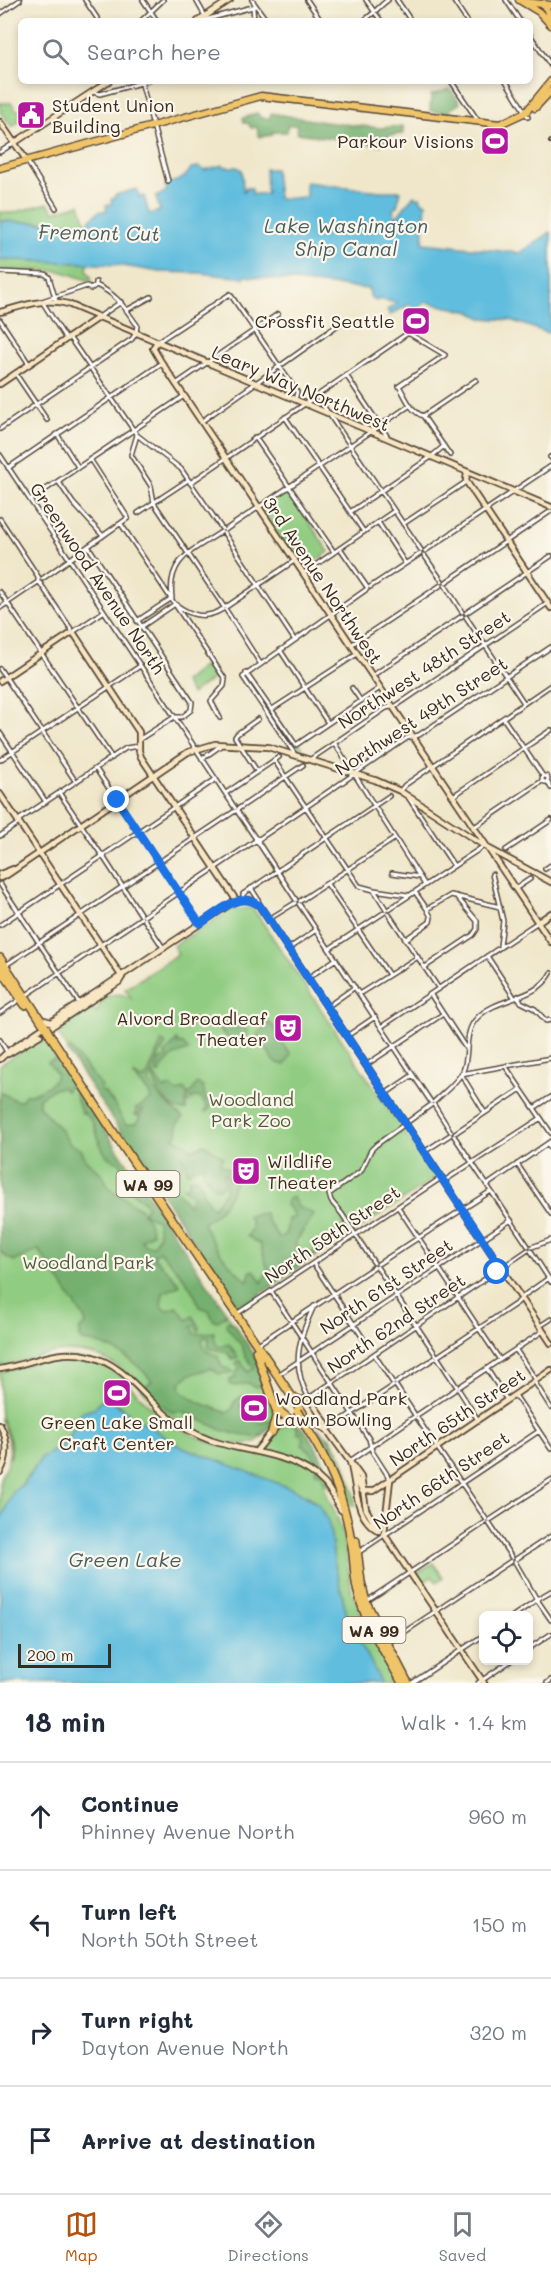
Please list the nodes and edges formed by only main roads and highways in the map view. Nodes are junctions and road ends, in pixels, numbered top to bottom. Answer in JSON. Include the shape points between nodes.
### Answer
{"nodes":[{"id":1,"x":521,"y":0,"type":"edge"},
{"id":2,"x":543,"y":1,"type":"edge"},
{"id":3,"x":551,"y":5,"type":"edge"},
{"id":4,"x":551,"y":16,"type":"edge"},
{"id":5,"x":551,"y":25,"type":"edge"},
{"id":6,"x":551,"y":81,"type":"edge"},
{"id":7,"x":551,"y":91,"type":"edge"},
{"id":8,"x":527,"y":115,"type":"junction"},
{"id":9,"x":0,"y":168,"type":"edge"},
{"id":10,"x":0,"y":958,"type":"edge"},
{"id":11,"x":1,"y":968,"type":"edge"},
{"id":12,"x":23,"y":997,"type":"junction"},
{"id":13,"x":45,"y":1031,"type":"junction"},
{"id":14,"x":217,"y":1288,"type":"junction"},
{"id":15,"x":257,"y":1348,"type":"junction"},
{"id":16,"x":292,"y":1396,"type":"junction"},
{"id":17,"x":309,"y":1398,"type":"road end"},
{"id":18,"x":276,"y":1407,"type":"junction"},
{"id":19,"x":300,"y":1412,"type":"junction"},
{"id":20,"x":290,"y":1419,"type":"road end"},
{"id":21,"x":311,"y":1430,"type":"junction"},
{"id":22,"x":272,"y":1432,"type":"road end"},
{"id":23,"x":402,"y":1683,"type":"edge"},
{"id":24,"x":410,"y":1683,"type":"edge"}],
"edges":[{"from":1,"to":2,"type":"main road"},
{"from":1,"to":5,"type":"main road"},
{"from":2,"to":3,"type":"main road"},
{"from":2,"to":4,"type":"main road"},
{"from":2,"to":5,"type":"main road"},
{"from":6,"to":8,"type":"main road"},
{"from":7,"to":8,"type":"main road"},
{"from":8,"to":9,"type":"main road","via":[[500,124],[480,123],[261,96]]},
{"from":10,"to":11,"type":"highway","number":"WA 99"},
{"from":11,"to":12,"type":"highway","number":"WA 99"},
{"from":12,"to":13,"type":"highway","number":"WA 99"},
{"from":12,"to":13,"type":"highway","number":"WA 99"},
{"from":13,"to":14,"type":"highway","number":"WA 99"},
{"from":14,"to":15,"type":"highway","number":"WA 99"},
{"from":14,"to":15,"type":"highway","number":"WA 99"},
{"from":15,"to":16,"type":"highway","number":"WA 99"},
{"from":15,"to":18,"type":"highway"},
{"from":15,"to":19,"type":"highway","number":"WA 99"},
{"from":16,"to":17,"type":"highway","via":[[301,1401]]},
{"from":16,"to":19,"type":"highway","number":"WA 99"},
{"from":18,"to":20,"type":"highway"},
{"from":18,"to":22,"type":"highway"},
{"from":19,"to":21,"type":"highway","number":"WA 99","bridge":true},
{"from":21,"to":23,"type":"highway","number":"WA 99","via":[[345,1511],[359,1598]]},
{"from":21,"to":24,"type":"highway","number":"WA 99","via":[[327,1452],[343,1490],[366,1602]]}]}
